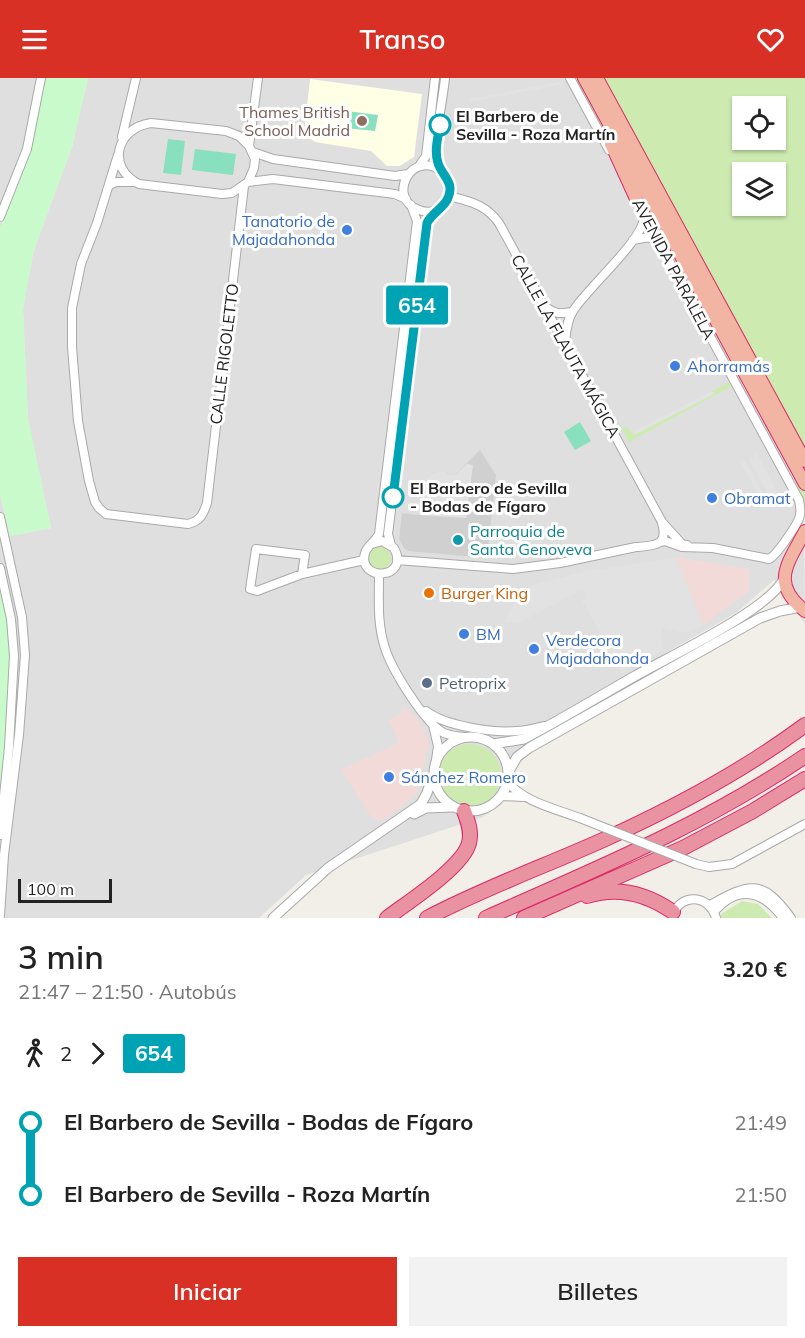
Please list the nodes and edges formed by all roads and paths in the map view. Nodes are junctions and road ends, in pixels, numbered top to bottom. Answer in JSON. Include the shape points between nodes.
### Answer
{"nodes":[{"id":1,"x":41,"y":78,"type":"edge"},
{"id":2,"x":136,"y":78,"type":"edge"},
{"id":3,"x":258,"y":78,"type":"edge"},
{"id":4,"x":435,"y":78,"type":"edge"},
{"id":5,"x":446,"y":78,"type":"edge"},
{"id":6,"x":570,"y":78,"type":"edge"},
{"id":7,"x":582,"y":78,"type":"edge"},
{"id":8,"x":597,"y":78,"type":"edge"},
{"id":9,"x":130,"y":111,"type":"junction"},
{"id":10,"x":141,"y":124,"type":"junction"},
{"id":11,"x":252,"y":126,"type":"junction"},
{"id":12,"x":239,"y":136,"type":"junction"},
{"id":13,"x":120,"y":144,"type":"junction"},
{"id":14,"x":251,"y":149,"type":"junction"},
{"id":15,"x":118,"y":155,"type":"junction"},
{"id":16,"x":419,"y":166,"type":"junction"},
{"id":17,"x":443,"y":172,"type":"junction"},
{"id":18,"x":408,"y":174,"type":"junction"},
{"id":19,"x":134,"y":182,"type":"junction"},
{"id":20,"x":246,"y":184,"type":"junction"},
{"id":21,"x":110,"y":185,"type":"junction"},
{"id":22,"x":232,"y":193,"type":"junction"},
{"id":23,"x":449,"y":196,"type":"junction"},
{"id":24,"x":637,"y":201,"type":"junction"},
{"id":25,"x":242,"y":203,"type":"junction"},
{"id":26,"x":409,"y":203,"type":"junction"},
{"id":27,"x":437,"y":210,"type":"junction"},
{"id":28,"x":644,"y":215,"type":"junction"},
{"id":29,"x":0,"y":217,"type":"edge"},
{"id":30,"x":633,"y":240,"type":"junction"},
{"id":31,"x":660,"y":245,"type":"junction"},
{"id":32,"x":544,"y":305,"type":"junction"},
{"id":33,"x":572,"y":312,"type":"junction"},
{"id":34,"x":565,"y":343,"type":"junction"},
{"id":35,"x":805,"y":461,"type":"edge"},
{"id":36,"x":805,"y":484,"type":"edge"},
{"id":37,"x":0,"y":517,"type":"edge"},
{"id":38,"x":662,"y":522,"type":"junction"},
{"id":39,"x":805,"y":531,"type":"edge"},
{"id":40,"x":660,"y":542,"type":"junction"},
{"id":41,"x":372,"y":544,"type":"junction"},
{"id":42,"x":805,"y":544,"type":"edge"},
{"id":43,"x":391,"y":545,"type":"junction"},
{"id":44,"x":691,"y":547,"type":"junction"},
{"id":45,"x":792,"y":553,"type":"junction"},
{"id":46,"x":364,"y":560,"type":"junction"},
{"id":47,"x":397,"y":560,"type":"junction"},
{"id":48,"x":0,"y":568,"type":"edge"},
{"id":49,"x":302,"y":574,"type":"junction"},
{"id":50,"x":379,"y":574,"type":"junction"},
{"id":51,"x":784,"y":579,"type":"junction"},
{"id":52,"x":803,"y":609,"type":"edge"},
{"id":53,"x":416,"y":702,"type":"junction"},
{"id":54,"x":432,"y":723,"type":"junction"},
{"id":55,"x":549,"y":725,"type":"junction"},
{"id":56,"x":805,"y":725,"type":"edge"},
{"id":57,"x":0,"y":735,"type":"edge"},
{"id":58,"x":14,"y":735,"type":"junction"},
{"id":59,"x":464,"y":737,"type":"junction"},
{"id":60,"x":493,"y":744,"type":"junction"},
{"id":61,"x":805,"y":756,"type":"edge"},
{"id":62,"x":436,"y":760,"type":"junction"},
{"id":63,"x":433,"y":772,"type":"junction"},
{"id":64,"x":508,"y":777,"type":"junction"},
{"id":65,"x":805,"y":779,"type":"edge"},
{"id":66,"x":501,"y":796,"type":"junction"},
{"id":67,"x":526,"y":797,"type":"junction"},
{"id":68,"x":458,"y":809,"type":"junction"},
{"id":69,"x":401,"y":819,"type":"junction"},
{"id":70,"x":805,"y":824,"type":"edge"},
{"id":71,"x":0,"y":835,"type":"edge"},
{"id":72,"x":713,"y":911,"type":"edge"},
{"id":73,"x":673,"y":915,"type":"edge"},
{"id":74,"x":0,"y":916,"type":"edge"},
{"id":75,"x":273,"y":918,"type":"edge"},
{"id":76,"x":387,"y":918,"type":"edge"},
{"id":77,"x":427,"y":918,"type":"edge"},
{"id":78,"x":486,"y":918,"type":"edge"},
{"id":79,"x":524,"y":918,"type":"edge"},
{"id":80,"x":528,"y":918,"type":"edge"},
{"id":81,"x":783,"y":918,"type":"edge"},
{"id":82,"x":791,"y":918,"type":"edge"}],
"edges":[{"from":1,"to":29,"type":"street","via":[[27,149]]},
{"from":2,"to":9,"type":"street"},
{"from":3,"to":11,"type":"street"},
{"from":4,"to":16,"type":"street","via":[[426,156]]},
{"from":5,"to":17,"type":"street","via":[[436,149]]},
{"from":6,"to":24,"type":"street","name":"AVENIDA PARALELA"},
{"from":7,"to":24,"type":"highway"},
{"from":7,"to":36,"type":"highway"},
{"from":8,"to":35,"type":"highway"},
{"from":9,"to":10,"type":"street","via":[[132,120]]},
{"from":9,"to":13,"type":"street"},
{"from":10,"to":12,"type":"street","via":[[226,131]]},
{"from":10,"to":13,"type":"street"},
{"from":11,"to":12,"type":"street","via":[[248,134]]},
{"from":11,"to":14,"type":"street"},
{"from":12,"to":14,"type":"street"},
{"from":13,"to":15,"type":"street"},
{"from":14,"to":18,"type":"street","via":[[273,159],[395,176]]},
{"from":14,"to":20,"type":"street","name":"CALLE RIGOLETTO","via":[[254,168]]},
{"from":15,"to":19,"type":"street","via":[[126,175]]},
{"from":15,"to":21,"type":"street"},
{"from":16,"to":17,"type":"street","via":[[432,165]]},
{"from":16,"to":18,"type":"street"},
{"from":17,"to":23,"type":"street","via":[[450,183]]},
{"from":18,"to":26,"type":"street","via":[[403,187]]},
{"from":19,"to":21,"type":"street"},
{"from":19,"to":22,"type":"street"},
{"from":20,"to":22,"type":"street"},
{"from":20,"to":25,"type":"street","name":"CALLE RIGOLETTO"},
{"from":20,"to":26,"type":"street","via":[[273,179],[395,194]]},
{"from":21,"to":25,"type":"street","name":"CALLE RIGOLETTO","via":[[81,264],[72,308],[78,421],[89,481],[99,508],[106,514],[188,524],[204,513]]},
{"from":22,"to":25,"type":"street"},
{"from":23,"to":27,"type":"street"},
{"from":23,"to":32,"type":"street","name":"CALLE LA FLAUTA MÁGICA","via":[[490,212]]},
{"from":24,"to":28,"type":"street","name":"AVENIDA PARALELA"},
{"from":26,"to":27,"type":"street","via":[[423,211]]},
{"from":26,"to":41,"type":"street","via":[[417,221],[378,534]]},
{"from":27,"to":43,"type":"street","via":[[427,223],[388,534]]},
{"from":28,"to":30,"type":"street","via":[[643,226]]},
{"from":28,"to":31,"type":"street","name":"AVENIDA PARALELA"},
{"from":30,"to":31,"type":"street","via":[[649,237]]},
{"from":30,"to":33,"type":"street"},
{"from":31,"to":44,"type":"street","name":"AVENIDA PARALELA","via":[[799,500],[801,513],[776,556],[769,559]]},
{"from":32,"to":33,"type":"street","via":[[552,312]]},
{"from":32,"to":34,"type":"street","name":"CALLE LA FLAUTA MÁGICA"},
{"from":33,"to":34,"type":"street"},
{"from":34,"to":38,"type":"street","name":"CALLE LA FLAUTA MÁGICA"},
{"from":37,"to":58,"type":"street","via":[[22,617],[25,655]]},
{"from":38,"to":40,"type":"street"},
{"from":38,"to":44,"type":"street","name":"CALLE LA FLAUTA MÁGICA","via":[[682,544]]},
{"from":39,"to":45,"type":"highway"},
{"from":40,"to":44,"type":"street"},
{"from":40,"to":47,"type":"street","via":[[652,547],[513,569]]},
{"from":41,"to":43,"type":"street","via":[[382,541]]},
{"from":41,"to":46,"type":"street"},
{"from":42,"to":45,"type":"highway"},
{"from":43,"to":47,"type":"street"},
{"from":45,"to":51,"type":"highway"},
{"from":46,"to":49,"type":"street"},
{"from":46,"to":50,"type":"street","via":[[369,570]]},
{"from":47,"to":50,"type":"street","via":[[389,573]]},
{"from":48,"to":58,"type":"street","via":[[11,619]]},
{"from":49,"to":49,"type":"street","via":[[257,591],[250,589],[256,549],[305,555]]},
{"from":50,"to":53,"type":"street","via":[[379,622],[385,648]]},
{"from":51,"to":52,"type":"highway","via":[[789,593]]},
{"from":51,"to":55,"type":"street","via":[[748,612]]},
{"from":52,"to":64,"type":"street","via":[[759,618],[585,716],[517,757]]},
{"from":53,"to":54,"type":"street"},
{"from":53,"to":55,"type":"street","via":[[448,723],[509,732]]},
{"from":54,"to":59,"type":"street","via":[[451,736]]},
{"from":54,"to":62,"type":"street","via":[[438,737]]},
{"from":55,"to":60,"type":"street","via":[[524,739]]},
{"from":56,"to":77,"type":"highway","via":[[762,755],[659,814]]},
{"from":57,"to":58,"type":"street"},
{"from":58,"to":71,"type":"street"},
{"from":58,"to":74,"type":"street"},
{"from":59,"to":60,"type":"street"},
{"from":59,"to":62,"type":"street","via":[[442,749]]},
{"from":60,"to":64,"type":"street","via":[[506,762]]},
{"from":61,"to":78,"type":"highway","via":[[674,834]]},
{"from":62,"to":63,"type":"street"},
{"from":63,"to":68,"type":"street","via":[[444,801]]},
{"from":63,"to":69,"type":"street","via":[[422,804]]},
{"from":64,"to":66,"type":"street"},
{"from":64,"to":67,"type":"street","via":[[512,788]]},
{"from":65,"to":79,"type":"highway","via":[[683,848]]},
{"from":66,"to":67,"type":"street"},
{"from":66,"to":68,"type":"street","via":[[485,809]]},
{"from":67,"to":70,"type":"street","bridge":true,"via":[[696,864],[715,867],[732,864]]},
{"from":68,"to":69,"type":"street","via":[[426,808]]},
{"from":68,"to":76,"type":"highway","via":[[469,824],[470,838],[464,855]]},
{"from":69,"to":75,"type":"street","via":[[328,868]]},
{"from":72,"to":73,"type":"street","via":[[704,901],[690,899],[683,901]]},
{"from":72,"to":81,"type":"street","via":[[730,899],[748,894],[770,902]]},
{"from":72,"to":82,"type":"street","via":[[737,890],[752,888],[773,897]]},
{"from":73,"to":80,"type":"highway","via":[[649,898],[613,891]]}]}
